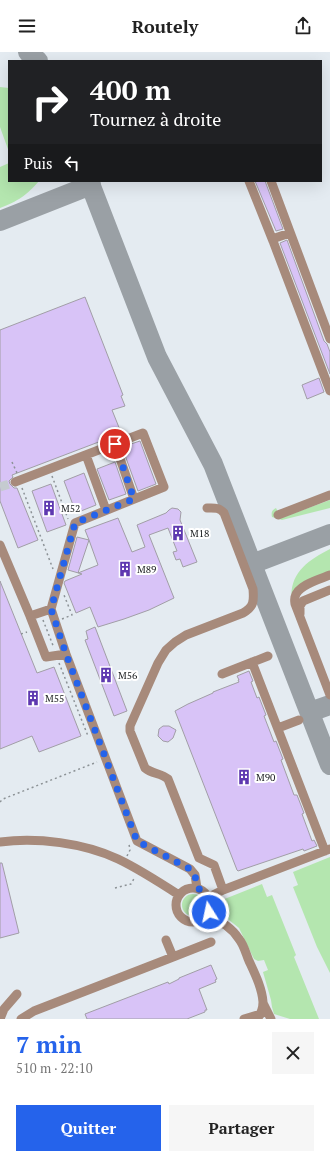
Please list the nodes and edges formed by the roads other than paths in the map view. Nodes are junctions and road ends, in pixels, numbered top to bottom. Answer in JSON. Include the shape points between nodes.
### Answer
{"nodes":[{"id":1,"x":249,"y":182,"type":"edge"},
{"id":2,"x":271,"y":182,"type":"edge"},
{"id":3,"x":290,"y":233,"type":"junction"},
{"id":4,"x":273,"y":241,"type":"junction"},
{"id":5,"x":330,"y":340,"type":"edge"},
{"id":6,"x":330,"y":391,"type":"edge"},
{"id":7,"x":115,"y":444,"type":"junction"},
{"id":8,"x":86,"y":455,"type":"junction"},
{"id":9,"x":15,"y":482,"type":"tunnel mouth"},
{"id":10,"x":330,"y":495,"type":"edge"},
{"id":11,"x":134,"y":499,"type":"junction"},
{"id":12,"x":207,"y":508,"type":"dead end"},
{"id":13,"x":106,"y":510,"type":"junction"},
{"id":14,"x":278,"y":515,"type":"dead end"},
{"id":15,"x":0,"y":545,"type":"edge"},
{"id":16,"x":330,"y":575,"type":"edge"},
{"id":17,"x":330,"y":590,"type":"edge"},
{"id":18,"x":51,"y":609,"type":"junction"},
{"id":19,"x":30,"y":616,"type":"junction"},
{"id":20,"x":300,"y":616,"type":"junction"},
{"id":21,"x":66,"y":654,"type":"junction"},
{"id":22,"x":268,"y":656,"type":"dead end"},
{"id":23,"x":252,"y":662,"type":"junction"},
{"id":24,"x":222,"y":674,"type":"dead end"},
{"id":25,"x":330,"y":694,"type":"edge"},
{"id":26,"x":299,"y":720,"type":"dead end"},
{"id":27,"x":278,"y":728,"type":"junction"},
{"id":28,"x":0,"y":842,"type":"edge"},
{"id":29,"x":328,"y":850,"type":"edge"},
{"id":30,"x":197,"y":888,"type":"junction"},
{"id":31,"x":223,"y":890,"type":"junction"},
{"id":32,"x":179,"y":895,"type":"junction"},
{"id":33,"x":209,"y":897,"type":"junction"},
{"id":34,"x":207,"y":916,"type":"junction"},
{"id":35,"x":166,"y":940,"type":"dead end"},
{"id":36,"x":211,"y":942,"type":"dead end"},
{"id":37,"x":173,"y":957,"type":"junction"},
{"id":38,"x":17,"y":994,"type":"dead end"},
{"id":39,"x":263,"y":1003,"type":"junction"},
{"id":40,"x":259,"y":1016,"type":"edge"},
{"id":41,"x":0,"y":1019,"type":"edge"},
{"id":42,"x":21,"y":1019,"type":"edge"},
{"id":43,"x":244,"y":1019,"type":"edge"},
{"id":44,"x":271,"y":1019,"type":"edge"}],
"edges":[{"from":1,"to":4,"type":"lane"},
{"from":2,"to":3,"type":"lane"},
{"from":3,"to":4,"type":"lane"},
{"from":3,"to":5,"type":"lane"},
{"from":4,"to":6,"type":"lane"},
{"from":7,"to":8,"type":"lane"},
{"from":7,"to":11,"type":"lane"},
{"from":7,"to":11,"type":"lane","via":[[143,433],[164,487]]},
{"from":8,"to":9,"type":"lane"},
{"from":8,"to":13,"type":"lane"},
{"from":10,"to":14,"type":"lane"},
{"from":11,"to":13,"type":"lane"},
{"from":12,"to":31,"type":"lane","via":[[217,508],[224,513],[253,589],[252,604],[243,613],[180,639],[166,650],[130,726],[130,731],[145,768],[168,779],[199,858],[214,866]]},
{"from":13,"to":18,"type":"lane","via":[[75,523]]},
{"from":15,"to":19,"type":"lane"},
{"from":16,"to":20,"type":"lane","via":[[300,588],[296,593],[295,604]]},
{"from":17,"to":20,"type":"lane","via":[[303,601]]},
{"from":18,"to":19,"type":"lane"},
{"from":18,"to":21,"type":"lane"},
{"from":19,"to":21,"type":"lane","via":[[46,657]]},
{"from":20,"to":25,"type":"lane"},
{"from":21,"to":30,"type":"lane","via":[[137,841],[190,869],[195,875]]},
{"from":22,"to":23,"type":"lane"},
{"from":23,"to":24,"type":"lane"},
{"from":23,"to":27,"type":"lane"},
{"from":26,"to":27,"type":"lane"},
{"from":27,"to":29,"type":"lane"},
{"from":28,"to":32,"type":"lane","via":[[33,840],[77,846],[103,853],[140,870]]},
{"from":29,"to":31,"type":"lane"},
{"from":30,"to":32,"type":"lane","via":[[188,888]]},
{"from":30,"to":33,"type":"lane"},
{"from":31,"to":33,"type":"lane"},
{"from":32,"to":34,"type":"lane","via":[[176,910],[182,918],[197,922]]},
{"from":33,"to":34,"type":"lane","via":[[211,907]]},
{"from":34,"to":39,"type":"lane","via":[[225,926],[240,939],[261,989]]},
{"from":35,"to":37,"type":"lane"},
{"from":36,"to":37,"type":"lane"},
{"from":37,"to":42,"type":"lane","via":[[34,1011]]},
{"from":38,"to":41,"type":"lane","via":[[4,1009]]},
{"from":39,"to":40,"type":"lane"},
{"from":39,"to":44,"type":"lane"},
{"from":40,"to":43,"type":"lane"}]}
